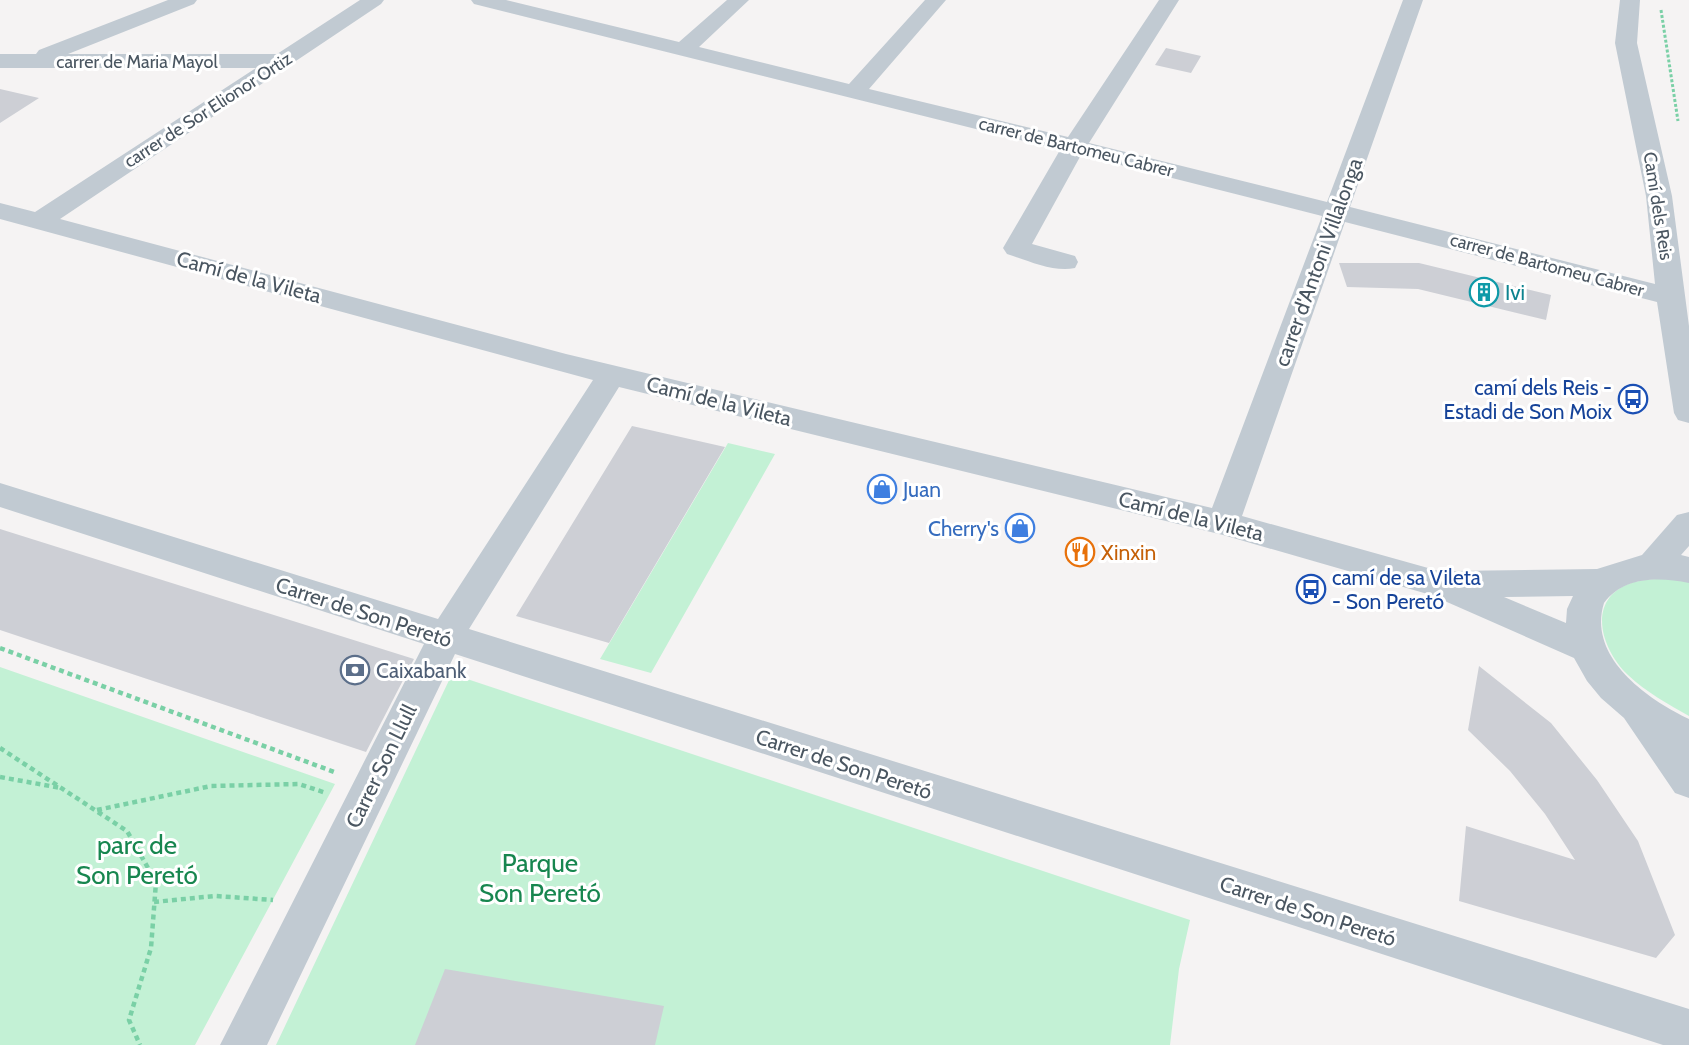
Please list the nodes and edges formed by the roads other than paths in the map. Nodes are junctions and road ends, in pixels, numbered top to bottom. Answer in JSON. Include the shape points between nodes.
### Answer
{"nodes":[{"id":1,"x":187,"y":0,"type":"edge"},
{"id":2,"x":374,"y":0,"type":"edge"},
{"id":3,"x":481,"y":0,"type":"edge"},
{"id":4,"x":739,"y":0,"type":"edge"},
{"id":5,"x":936,"y":0,"type":"edge"},
{"id":6,"x":1169,"y":0,"type":"edge"},
{"id":7,"x":1413,"y":0,"type":"edge"},
{"id":8,"x":1630,"y":0,"type":"edge"},
{"id":9,"x":682,"y":50,"type":"junction"},
{"id":10,"x":0,"y":61,"type":"edge"},
{"id":11,"x":29,"y":62,"type":"junction"},
{"id":12,"x":281,"y":62,"type":"junction"},
{"id":13,"x":853,"y":93,"type":"junction"},
{"id":14,"x":1074,"y":147,"type":"junction"},
{"id":15,"x":1336,"y":210,"type":"junction"},
{"id":16,"x":0,"y":211,"type":"edge"},
{"id":17,"x":41,"y":220,"type":"junction"},
{"id":18,"x":1065,"y":262,"type":"dead end"},
{"id":19,"x":1670,"y":297,"type":"junction"},
{"id":20,"x":612,"y":375,"type":"junction"},
{"id":21,"x":1689,"y":413,"type":"edge"},
{"id":22,"x":0,"y":495,"type":"edge"},
{"id":23,"x":1223,"y":523,"type":"junction"},
{"id":24,"x":1689,"y":524,"type":"edge"},
{"id":25,"x":1651,"y":567,"type":"junction"},
{"id":26,"x":1689,"y":570,"type":"edge"},
{"id":27,"x":1602,"y":582,"type":"junction"},
{"id":28,"x":1440,"y":584,"type":"junction"},
{"id":29,"x":445,"y":638,"type":"junction"},
{"id":30,"x":1587,"y":648,"type":"junction"},
{"id":31,"x":1632,"y":704,"type":"junction"},
{"id":32,"x":1689,"y":737,"type":"edge"},
{"id":33,"x":1689,"y":781,"type":"edge"},
{"id":34,"x":1689,"y":1031,"type":"edge"},
{"id":35,"x":243,"y":1045,"type":"edge"}],
"edges":[{"from":1,"to":11,"type":"street"},
{"from":2,"to":12,"type":"street","name":"carrer de Sor Elionor Ortiz"},
{"from":3,"to":9,"type":"street","name":"carrer de Bartomeu Cabrer"},
{"from":4,"to":9,"type":"street"},
{"from":5,"to":13,"type":"street"},
{"from":6,"to":14,"type":"street"},
{"from":7,"to":15,"type":"street","name":"carrer d'Antoni Villalonga"},
{"from":8,"to":19,"type":"street","name":"Camí dels Reis","via":[[1626,43],[1659,196]]},
{"from":9,"to":13,"type":"street","name":"carrer de Bartomeu Cabrer"},
{"from":10,"to":11,"type":"street","name":"carrer de Maria Mayol"},
{"from":11,"to":12,"type":"street","name":"carrer de Maria Mayol"},
{"from":12,"to":17,"type":"street","name":"carrer de Sor Elionor Ortiz"},
{"from":13,"to":14,"type":"street","name":"carrer de Bartomeu Cabrer"},
{"from":14,"to":15,"type":"street","name":"carrer de Bartomeu Cabrer"},
{"from":14,"to":18,"type":"street","via":[[1016,248]]},
{"from":15,"to":19,"type":"street","name":"carrer de Bartomeu Cabrer"},
{"from":15,"to":23,"type":"street","name":"carrer d'Antoni Villalonga"},
{"from":16,"to":17,"type":"street","name":"Camí de la Vileta"},
{"from":17,"to":20,"type":"street","name":"Camí de la Vileta"},
{"from":19,"to":21,"type":"street","name":"Camí dels Reis"},
{"from":20,"to":23,"type":"street","name":"Camí de la Vileta"},
{"from":20,"to":29,"type":"street","name":"Carrer Son Llull"},
{"from":22,"to":29,"type":"street","name":"Carrer de Son Peretó"},
{"from":23,"to":28,"type":"street","name":"Camí de la Vileta"},
{"from":24,"to":25,"type":"street"},
{"from":25,"to":26,"type":"street"},
{"from":25,"to":27,"type":"street","via":[[1624,571]]},
{"from":27,"to":28,"type":"street","name":"Camí de la Vileta"},
{"from":27,"to":30,"type":"street","via":[[1587,599],[1582,621]]},
{"from":28,"to":30,"type":"street","name":"Camí de la Vileta"},
{"from":29,"to":34,"type":"street","name":"Carrer de Son Peretó"},
{"from":29,"to":35,"type":"street","name":"Carrer Son Llull"},
{"from":30,"to":31,"type":"street","via":[[1604,676]]},
{"from":31,"to":32,"type":"street","via":[[1666,728]]},
{"from":31,"to":33,"type":"street"}]}
